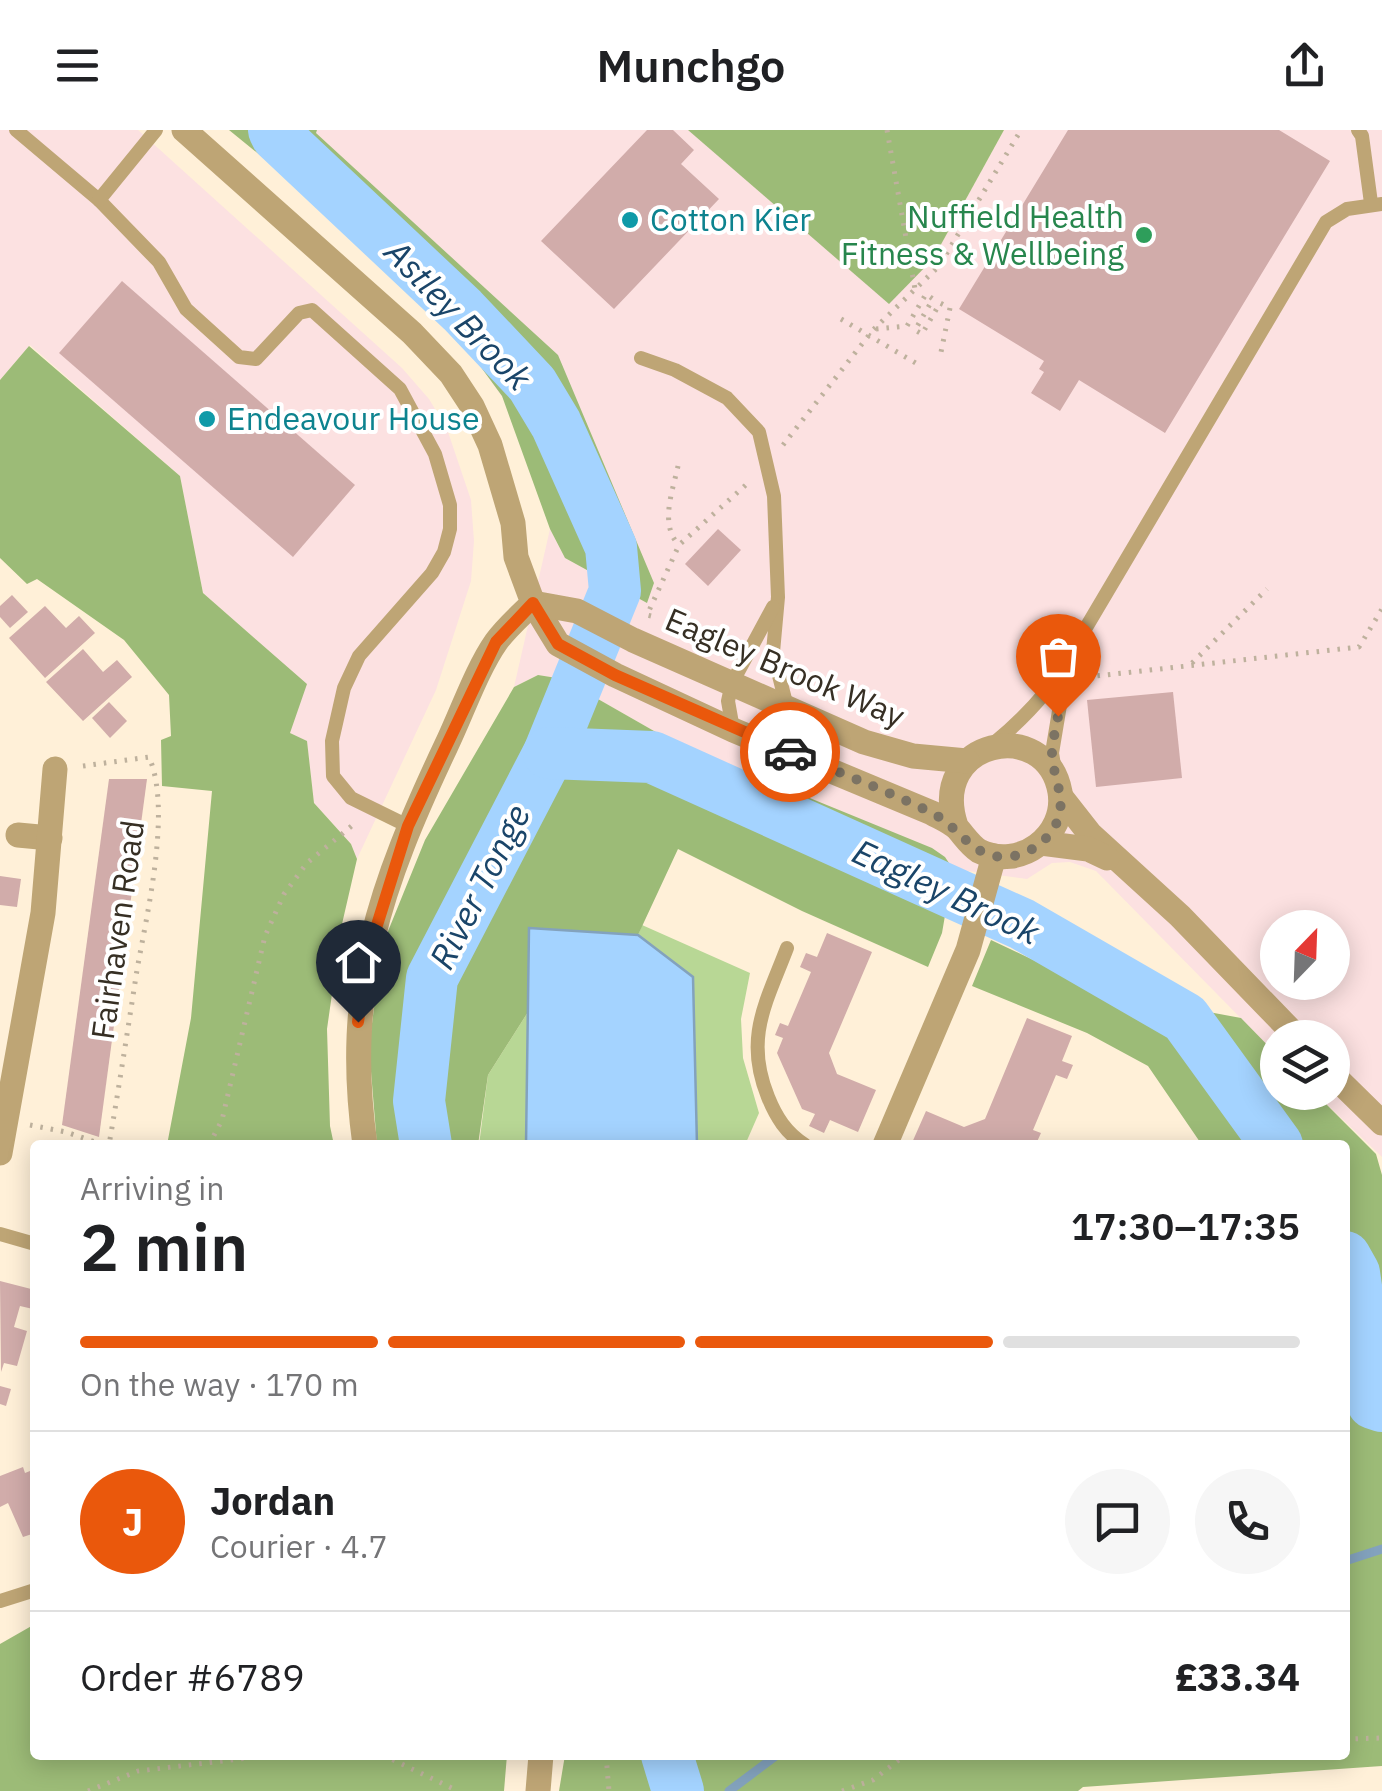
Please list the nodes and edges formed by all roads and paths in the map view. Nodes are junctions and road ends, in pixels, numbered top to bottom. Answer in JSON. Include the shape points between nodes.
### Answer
{"nodes":[{"id":1,"x":16,"y":130,"type":"edge"},
{"id":2,"x":156,"y":130,"type":"edge"},
{"id":3,"x":184,"y":130,"type":"edge"},
{"id":4,"x":887,"y":130,"type":"edge"},
{"id":5,"x":1021,"y":130,"type":"edge"},
{"id":6,"x":1358,"y":130,"type":"edge"},
{"id":7,"x":99,"y":200,"type":"junction"},
{"id":8,"x":1376,"y":203,"type":"edge"},
{"id":9,"x":915,"y":289,"type":"junction"},
{"id":10,"x":841,"y":319,"type":"dead end"},
{"id":11,"x":871,"y":333,"type":"junction"},
{"id":12,"x":940,"y":357,"type":"dead end"},
{"id":13,"x":641,"y":358,"type":"dead end"},
{"id":14,"x":919,"y":365,"type":"dead end"},
{"id":15,"x":678,"y":466,"type":"dead end"},
{"id":16,"x":767,"y":466,"type":"junction"},
{"id":17,"x":678,"y":546,"type":"junction"},
{"id":18,"x":1267,"y":589,"type":"dead end"},
{"id":19,"x":778,"y":597,"type":"junction"},
{"id":20,"x":533,"y":603,"type":"junction"},
{"id":21,"x":1382,"y":609,"type":"edge"},
{"id":22,"x":647,"y":615,"type":"dead end"},
{"id":23,"x":1190,"y":665,"type":"junction"},
{"id":24,"x":1065,"y":674,"type":"junction"},
{"id":25,"x":732,"y":683,"type":"junction"},
{"id":26,"x":788,"y":708,"type":"junction"},
{"id":27,"x":733,"y":730,"type":"junction"},
{"id":28,"x":978,"y":754,"type":"junction"},
{"id":29,"x":55,"y":770,"type":"joint"},
{"id":30,"x":1059,"y":789,"type":"junction"},
{"id":31,"x":372,"y":809,"type":"junction"},
{"id":32,"x":408,"y":826,"type":"junction"},
{"id":33,"x":956,"y":826,"type":"junction"},
{"id":34,"x":18,"y":835,"type":"dead end"},
{"id":35,"x":50,"y":838,"type":"junction"},
{"id":36,"x":1041,"y":843,"type":"junction"},
{"id":37,"x":1120,"y":865,"type":"junction"},
{"id":38,"x":991,"y":868,"type":"junction"},
{"id":39,"x":788,"y":948,"type":"dead end"},
{"id":40,"x":1281,"y":1020,"type":"edge"},
{"id":41,"x":1350,"y":1092,"type":"edge"},
{"id":42,"x":6,"y":1121,"type":"junction"},
{"id":43,"x":1382,"y":1123,"type":"edge"},
{"id":44,"x":91,"y":1140,"type":"edge"},
{"id":45,"x":108,"y":1140,"type":"edge"},
{"id":46,"x":212,"y":1140,"type":"edge"},
{"id":47,"x":365,"y":1140,"type":"edge"},
{"id":48,"x":798,"y":1140,"type":"edge"},
{"id":49,"x":887,"y":1140,"type":"edge"},
{"id":50,"x":0,"y":1152,"type":"edge"},
{"id":51,"x":0,"y":1234,"type":"edge"},
{"id":52,"x":30,"y":1243,"type":"edge"},
{"id":53,"x":30,"y":1592,"type":"edge"},
{"id":54,"x":0,"y":1601,"type":"edge"},
{"id":55,"x":1350,"y":1738,"type":"edge"},
{"id":56,"x":1382,"y":1738,"type":"edge"},
{"id":57,"x":230,"y":1760,"type":"edge"},
{"id":58,"x":393,"y":1760,"type":"edge"},
{"id":59,"x":541,"y":1760,"type":"edge"},
{"id":60,"x":607,"y":1760,"type":"edge"},
{"id":61,"x":899,"y":1760,"type":"edge"},
{"id":62,"x":88,"y":1791,"type":"edge"},
{"id":63,"x":458,"y":1791,"type":"edge"},
{"id":64,"x":538,"y":1791,"type":"edge"},
{"id":65,"x":610,"y":1791,"type":"edge"},
{"id":66,"x":842,"y":1791,"type":"edge"}],
"edges":[{"from":1,"to":7,"type":"lane"},
{"from":2,"to":7,"type":"lane"},
{"from":3,"to":20,"type":"street","via":[[451,374],[490,445]]},
{"from":4,"to":9,"type":"path"},
{"from":5,"to":9,"type":"path","via":[[939,266]]},
{"from":6,"to":8,"type":"lane"},
{"from":7,"to":31,"type":"lane","via":[[164,267],[186,309],[239,357],[256,358],[299,313],[312,310],[400,389],[434,454],[450,505],[444,552],[359,656],[332,741],[333,776],[351,798]]},
{"from":8,"to":24,"type":"lane","via":[[1348,208],[1326,222],[1084,631]]},
{"from":9,"to":11,"type":"path"},
{"from":10,"to":11,"type":"path"},
{"from":11,"to":12,"type":"path","via":[[907,326],[926,294],[933,298],[915,330],[922,334],[940,303],[950,308]]},
{"from":11,"to":14,"type":"path"},
{"from":11,"to":16,"type":"path"},
{"from":13,"to":16,"type":"lane","via":[[727,398],[759,432]]},
{"from":15,"to":17,"type":"path","via":[[667,521]]},
{"from":16,"to":17,"type":"path"},
{"from":16,"to":19,"type":"lane"},
{"from":17,"to":22,"type":"path"},
{"from":18,"to":23,"type":"path"},
{"from":19,"to":25,"type":"lane"},
{"from":19,"to":26,"type":"lane","via":[[773,652]]},
{"from":20,"to":25,"type":"street","name":"Eagley Brook Way","via":[[576,611]]},
{"from":20,"to":27,"type":"street","via":[[558,644]]},
{"from":20,"to":32,"type":"street","via":[[496,642]]},
{"from":21,"to":23,"type":"path","via":[[1359,646]]},
{"from":23,"to":24,"type":"path"},
{"from":24,"to":28,"type":"lane"},
{"from":24,"to":30,"type":"lane","via":[[1052,753]]},
{"from":25,"to":26,"type":"street","name":"Eagley Brook Way"},
{"from":25,"to":27,"type":"lane"},
{"from":26,"to":28,"type":"street","name":"Eagley Brook Way","via":[[914,756]]},
{"from":27,"to":33,"type":"street"},
{"from":28,"to":30,"type":"street","via":[[1005,746],[1036,755]]},
{"from":28,"to":33,"type":"street","via":[[956,775],[950,792]]},
{"from":29,"to":35,"type":"street"},
{"from":29,"to":45,"type":"path","name":"Fairhaven Road","via":[[149,756],[154,769],[153,873]]},
{"from":30,"to":36,"type":"street","via":[[1056,823]]},
{"from":30,"to":37,"type":"street"},
{"from":31,"to":32,"type":"lane"},
{"from":31,"to":46,"type":"path","via":[[307,864],[284,894],[265,936]]},
{"from":32,"to":47,"type":"street","via":[[382,899],[360,999]]},
{"from":33,"to":38,"type":"street"},
{"from":34,"to":35,"type":"street"},
{"from":35,"to":42,"type":"street"},
{"from":36,"to":37,"type":"street","via":[[1088,848]]},
{"from":36,"to":38,"type":"street"},
{"from":37,"to":40,"type":"street","via":[[1191,926]]},
{"from":38,"to":49,"type":"street","via":[[968,950]]},
{"from":39,"to":48,"type":"lane","via":[[755,1040],[774,1112]]},
{"from":41,"to":43,"type":"street"},
{"from":42,"to":44,"type":"path"},
{"from":42,"to":50,"type":"street"},
{"from":51,"to":52,"type":"lane"},
{"from":53,"to":54,"type":"lane"},
{"from":55,"to":56,"type":"path"},
{"from":57,"to":62,"type":"path","via":[[138,1771]]},
{"from":58,"to":63,"type":"path"},
{"from":59,"to":64,"type":"street"},
{"from":60,"to":65,"type":"path"},
{"from":61,"to":66,"type":"path","via":[[873,1780]]}]}
